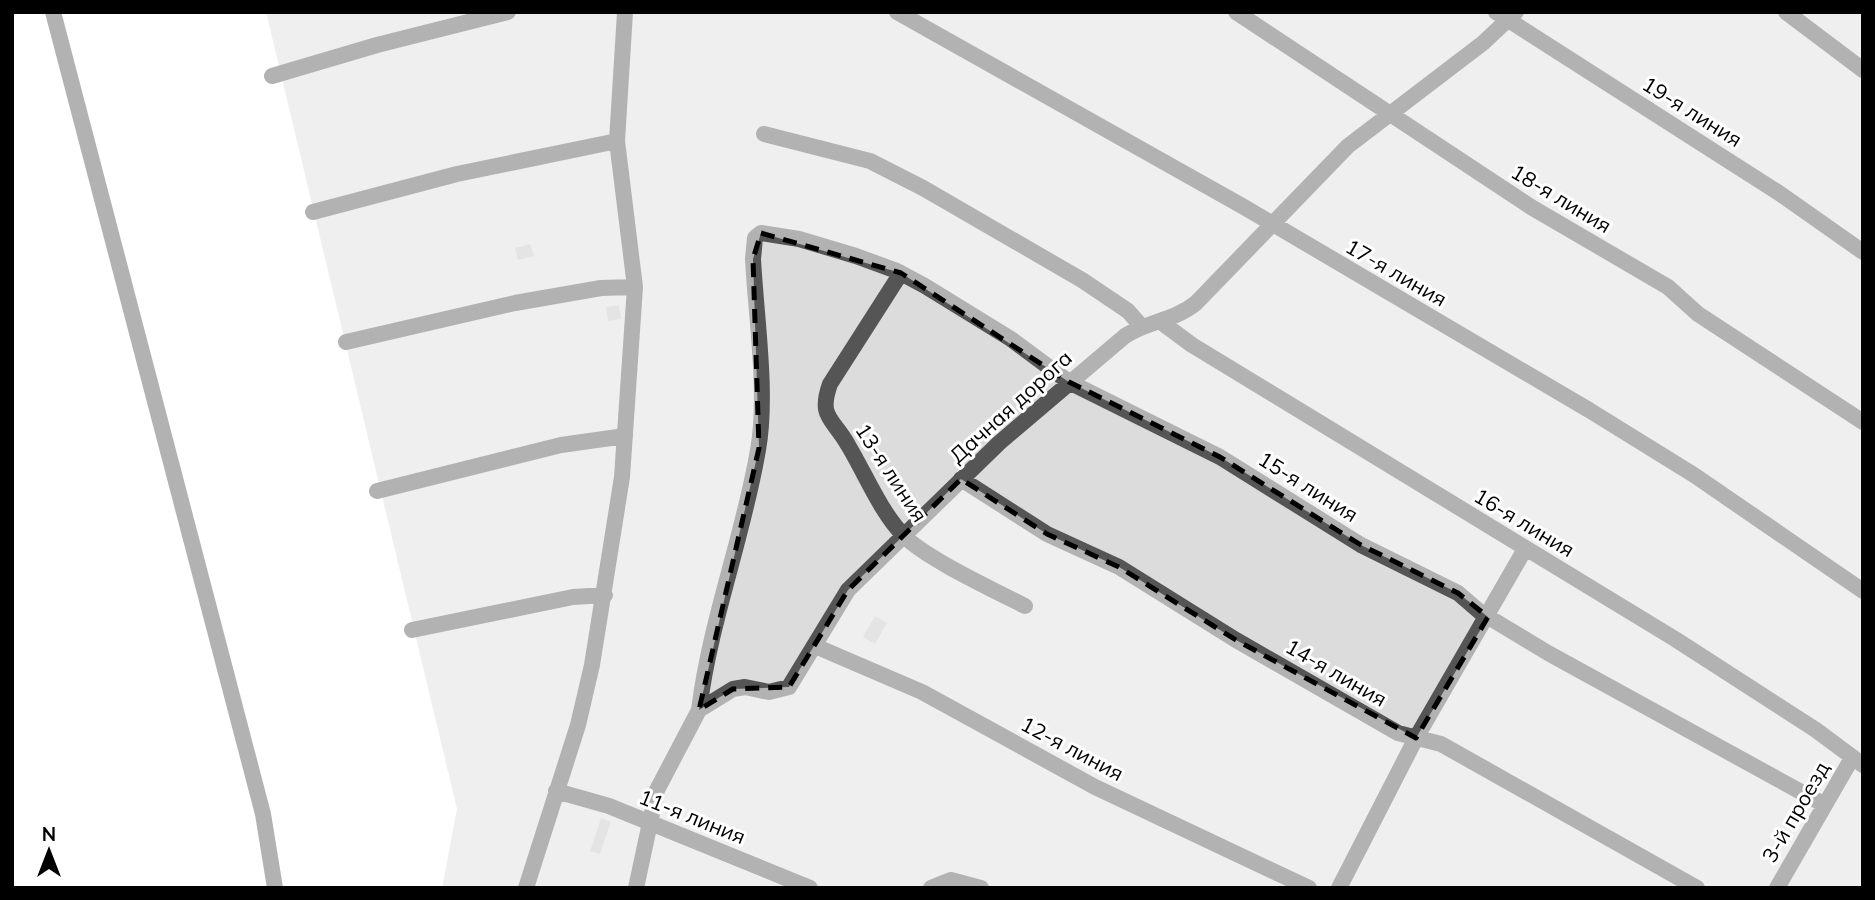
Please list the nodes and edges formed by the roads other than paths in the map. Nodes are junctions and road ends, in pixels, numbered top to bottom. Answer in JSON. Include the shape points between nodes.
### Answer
{"nodes":[{"id":1,"x":53,"y":12,"type":"edge"},
{"id":2,"x":508,"y":12,"type":"edge"},
{"id":3,"x":625,"y":12,"type":"edge"},
{"id":4,"x":897,"y":12,"type":"edge"},
{"id":5,"x":1236,"y":12,"type":"edge"},
{"id":6,"x":1786,"y":12,"type":"edge"},
{"id":7,"x":1506,"y":15,"type":"edge"},
{"id":8,"x":1863,"y":70,"type":"edge"},
{"id":9,"x":272,"y":76,"type":"dead end"},
{"id":10,"x":1390,"y":114,"type":"junction"},
{"id":11,"x":764,"y":134,"type":"dead end"},
{"id":12,"x":617,"y":141,"type":"junction"},
{"id":13,"x":313,"y":212,"type":"dead end"},
{"id":14,"x":1272,"y":225,"type":"junction"},
{"id":15,"x":1863,"y":252,"type":"edge"},
{"id":16,"x":901,"y":273,"type":"junction"},
{"id":17,"x":635,"y":287,"type":"junction"},
{"id":18,"x":1161,"y":322,"type":"junction"},
{"id":19,"x":1142,"y":327,"type":"junction"},
{"id":20,"x":346,"y":342,"type":"dead end"},
{"id":21,"x":1069,"y":382,"type":"junction"},
{"id":22,"x":1863,"y":422,"type":"edge"},
{"id":23,"x":625,"y":436,"type":"junction"},
{"id":24,"x":961,"y":480,"type":"junction"},
{"id":25,"x":377,"y":491,"type":"dead end"},
{"id":26,"x":904,"y":536,"type":"junction"},
{"id":27,"x":1525,"y":549,"type":"junction"},
{"id":28,"x":1863,"y":591,"type":"edge"},
{"id":29,"x":605,"y":595,"type":"junction"},
{"id":30,"x":1025,"y":607,"type":"dead end"},
{"id":31,"x":1488,"y":617,"type":"junction"},
{"id":32,"x":412,"y":630,"type":"dead end"},
{"id":33,"x":815,"y":646,"type":"junction"},
{"id":34,"x":699,"y":710,"type":"junction"},
{"id":35,"x":1416,"y":738,"type":"junction"},
{"id":36,"x":1857,"y":762,"type":"edge"},
{"id":37,"x":556,"y":791,"type":"junction"},
{"id":38,"x":1824,"y":804,"type":"junction"},
{"id":39,"x":649,"y":823,"type":"junction"},
{"id":40,"x":275,"y":888,"type":"edge"},
{"id":41,"x":526,"y":888,"type":"edge"},
{"id":42,"x":636,"y":888,"type":"edge"},
{"id":43,"x":810,"y":888,"type":"edge"},
{"id":44,"x":931,"y":888,"type":"edge"},
{"id":45,"x":981,"y":888,"type":"edge"},
{"id":46,"x":1309,"y":888,"type":"edge"},
{"id":47,"x":1339,"y":888,"type":"edge"},
{"id":48,"x":1697,"y":888,"type":"edge"},
{"id":49,"x":1777,"y":888,"type":"edge"}],
"edges":[{"from":1,"to":40,"type":"street","via":[[263,814]]},
{"from":2,"to":9,"type":"street"},
{"from":3,"to":12,"type":"street"},
{"from":4,"to":14,"type":"street","name":"17-я линия"},
{"from":5,"to":10,"type":"street","name":"18-я линия"},
{"from":6,"to":8,"type":"street"},
{"from":7,"to":10,"type":"street","name":"Дачная дорога"},
{"from":7,"to":15,"type":"street","name":"19-я линия","via":[[1779,192]]},
{"from":10,"to":14,"type":"street","name":"Дачная дорога","via":[[1348,146]]},
{"from":10,"to":22,"type":"street","name":"18-я линия","via":[[1531,206],[1668,287],[1698,314]]},
{"from":11,"to":19,"type":"street","via":[[881,166],[1082,280],[1128,311]]},
{"from":12,"to":13,"type":"street","via":[[457,174]]},
{"from":12,"to":17,"type":"street"},
{"from":14,"to":18,"type":"street","name":"Дачная дорога","via":[[1196,303]]},
{"from":14,"to":28,"type":"street","name":"17-я линия","via":[[1694,475]]},
{"from":16,"to":21,"type":"street","name":"15-я линия","via":[[1011,339]]},
{"from":16,"to":26,"type":"street","name":"13-я линия","via":[[830,384],[824,412]]},
{"from":16,"to":34,"type":"street","name":"15-я линия","via":[[810,243],[761,233],[755,238],[762,420],[759,449],[726,575]]},
{"from":17,"to":20,"type":"street","via":[[527,301]]},
{"from":17,"to":23,"type":"street"},
{"from":18,"to":19,"type":"street","name":"Дачная дорога"},
{"from":18,"to":27,"type":"street","name":"16-я линия"},
{"from":19,"to":21,"type":"street","name":"Дачная дорога"},
{"from":21,"to":24,"type":"street","name":"Дачная дорога"},
{"from":21,"to":31,"type":"street","name":"15-я линия","via":[[1220,457],[1361,545],[1458,593]]},
{"from":23,"to":25,"type":"street","via":[[561,445]]},
{"from":23,"to":29,"type":"street"},
{"from":24,"to":26,"type":"street","name":"Дачная дорога"},
{"from":24,"to":35,"type":"street","name":"14-я линия","via":[[1047,534],[1119,568],[1398,733]]},
{"from":26,"to":30,"type":"street","name":"13-я линия"},
{"from":26,"to":33,"type":"street","name":"Дачная дорога","via":[[848,590]]},
{"from":27,"to":31,"type":"street"},
{"from":27,"to":36,"type":"street","name":"16-я линия","via":[[1797,717]]},
{"from":29,"to":32,"type":"street","via":[[573,597]]},
{"from":29,"to":37,"type":"street","via":[[578,725]]},
{"from":31,"to":35,"type":"street"},
{"from":31,"to":38,"type":"street","name":"15-я линия"},
{"from":33,"to":34,"type":"street","name":"Дачная дорога","via":[[789,687],[769,692],[733,689]]},
{"from":33,"to":46,"type":"street","name":"12-я линия","via":[[922,692],[1096,787]]},
{"from":34,"to":39,"type":"street","via":[[657,790]]},
{"from":35,"to":47,"type":"street"},
{"from":35,"to":48,"type":"street","name":"14-я линия","via":[[1441,744]]},
{"from":36,"to":38,"type":"street","name":"3-й проезд"},
{"from":37,"to":39,"type":"street","name":"11-я линия"},
{"from":37,"to":41,"type":"street"},
{"from":38,"to":49,"type":"street","name":"3-й проезд"},
{"from":39,"to":42,"type":"street"},
{"from":39,"to":43,"type":"street","name":"11-я линия"},
{"from":44,"to":45,"type":"street","via":[[951,880]]}]}
